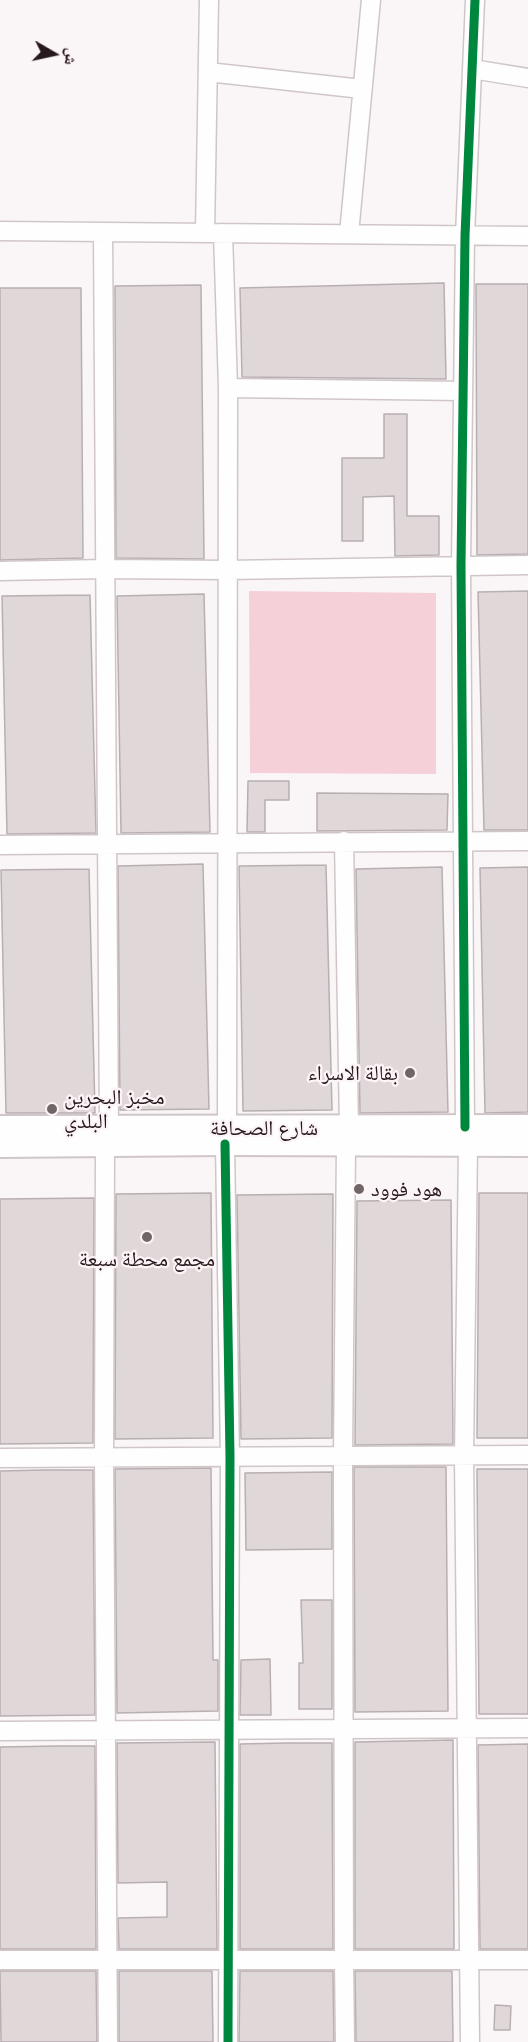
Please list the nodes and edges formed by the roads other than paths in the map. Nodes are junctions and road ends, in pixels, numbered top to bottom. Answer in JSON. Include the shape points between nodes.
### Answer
{"nodes":[{"id":1,"x":209,"y":0,"type":"edge"},
{"id":2,"x":371,"y":0,"type":"edge"},
{"id":3,"x":475,"y":0,"type":"edge"},
{"id":4,"x":472,"y":69,"type":"junction"},
{"id":5,"x":208,"y":72,"type":"junction"},
{"id":6,"x":528,"y":78,"type":"edge"},
{"id":7,"x":362,"y":89,"type":"junction"},
{"id":8,"x":0,"y":231,"type":"edge"},
{"id":9,"x":103,"y":233,"type":"junction"},
{"id":10,"x":214,"y":233,"type":"junction"},
{"id":11,"x":349,"y":234,"type":"junction"},
{"id":12,"x":465,"y":236,"type":"junction"},
{"id":13,"x":528,"y":236,"type":"edge"},
{"id":14,"x":228,"y":388,"type":"junction"},
{"id":15,"x":463,"y":391,"type":"junction"},
{"id":16,"x":461,"y":565,"type":"junction"},
{"id":17,"x":528,"y":565,"type":"edge"},
{"id":18,"x":105,"y":569,"type":"junction"},
{"id":19,"x":227,"y":570,"type":"junction"},
{"id":20,"x":0,"y":571,"type":"edge"},
{"id":21,"x":463,"y":840,"type":"junction"},
{"id":22,"x":528,"y":840,"type":"edge"},
{"id":23,"x":344,"y":841,"type":"junction"},
{"id":24,"x":107,"y":843,"type":"junction"},
{"id":25,"x":226,"y":843,"type":"junction"},
{"id":26,"x":0,"y":845,"type":"edge"},
{"id":27,"x":528,"y":1126,"type":"edge"},
{"id":28,"x":0,"y":1127,"type":"edge"},
{"id":29,"x":226,"y":1136,"type":"junction"},
{"id":30,"x":467,"y":1136,"type":"junction"},
{"id":31,"x":107,"y":1137,"type":"junction"},
{"id":32,"x":348,"y":1137,"type":"junction"},
{"id":33,"x":528,"y":1145,"type":"edge"},
{"id":34,"x":0,"y":1146,"type":"edge"},
{"id":35,"x":528,"y":1455,"type":"edge"},
{"id":36,"x":230,"y":1456,"type":"junction"},
{"id":37,"x":343,"y":1456,"type":"junction"},
{"id":38,"x":464,"y":1456,"type":"junction"},
{"id":39,"x":104,"y":1457,"type":"junction"},
{"id":40,"x":0,"y":1458,"type":"edge"},
{"id":41,"x":528,"y":1728,"type":"edge"},
{"id":42,"x":344,"y":1729,"type":"junction"},
{"id":43,"x":465,"y":1729,"type":"junction"},
{"id":44,"x":228,"y":1730,"type":"junction"},
{"id":45,"x":0,"y":1731,"type":"edge"},
{"id":46,"x":106,"y":1731,"type":"junction"},
{"id":47,"x":0,"y":1960,"type":"edge"},
{"id":48,"x":107,"y":1960,"type":"junction"},
{"id":49,"x":528,"y":1960,"type":"edge"},
{"id":50,"x":227,"y":1961,"type":"junction"},
{"id":51,"x":344,"y":1961,"type":"junction"},
{"id":52,"x":468,"y":1961,"type":"junction"},
{"id":53,"x":108,"y":2042,"type":"edge"},
{"id":54,"x":228,"y":2042,"type":"edge"},
{"id":55,"x":345,"y":2042,"type":"edge"},
{"id":56,"x":470,"y":2042,"type":"edge"}],
"edges":[{"from":1,"to":5,"type":"street"},
{"from":2,"to":7,"type":"street"},
{"from":3,"to":4,"type":"street"},
{"from":4,"to":6,"type":"street"},
{"from":4,"to":12,"type":"street"},
{"from":5,"to":7,"type":"street"},
{"from":5,"to":10,"type":"street"},
{"from":7,"to":11,"type":"street"},
{"from":8,"to":9,"type":"street"},
{"from":9,"to":10,"type":"street"},
{"from":9,"to":18,"type":"street"},
{"from":10,"to":11,"type":"street"},
{"from":10,"to":14,"type":"street"},
{"from":11,"to":12,"type":"street"},
{"from":12,"to":13,"type":"street"},
{"from":12,"to":15,"type":"street"},
{"from":14,"to":15,"type":"street"},
{"from":14,"to":19,"type":"street"},
{"from":15,"to":16,"type":"street"},
{"from":16,"to":17,"type":"street"},
{"from":16,"to":19,"type":"street"},
{"from":16,"to":21,"type":"street"},
{"from":18,"to":19,"type":"street"},
{"from":18,"to":20,"type":"street"},
{"from":18,"to":24,"type":"street"},
{"from":19,"to":25,"type":"street"},
{"from":21,"to":22,"type":"street"},
{"from":21,"to":23,"type":"street"},
{"from":21,"to":30,"type":"street"},
{"from":23,"to":25,"type":"street"},
{"from":23,"to":32,"type":"street"},
{"from":24,"to":25,"type":"street"},
{"from":24,"to":26,"type":"street"},
{"from":24,"to":31,"type":"street"},
{"from":25,"to":29,"type":"street"},
{"from":27,"to":30,"type":"main road","name":"شارع الصحافة"},
{"from":28,"to":31,"type":"main road","name":"شارع الصحافة"},
{"from":29,"to":31,"type":"main road","name":"شارع الصحافة"},
{"from":29,"to":32,"type":"main road","name":"شارع الصحافة"},
{"from":29,"to":36,"type":"street"},
{"from":30,"to":32,"type":"main road","name":"شارع الصحافة"},
{"from":30,"to":33,"type":"main road","name":"شارع الصحافة"},
{"from":30,"to":38,"type":"street"},
{"from":31,"to":34,"type":"main road","name":"شارع الصحافة"},
{"from":31,"to":39,"type":"street"},
{"from":32,"to":37,"type":"street"},
{"from":35,"to":38,"type":"street"},
{"from":36,"to":37,"type":"street"},
{"from":36,"to":39,"type":"street"},
{"from":36,"to":44,"type":"street"},
{"from":37,"to":38,"type":"street"},
{"from":37,"to":42,"type":"street"},
{"from":38,"to":43,"type":"street"},
{"from":39,"to":40,"type":"street"},
{"from":39,"to":46,"type":"street"},
{"from":41,"to":43,"type":"street"},
{"from":42,"to":43,"type":"street"},
{"from":42,"to":44,"type":"street"},
{"from":42,"to":51,"type":"street"},
{"from":43,"to":52,"type":"street"},
{"from":44,"to":46,"type":"street"},
{"from":44,"to":50,"type":"street"},
{"from":45,"to":46,"type":"street"},
{"from":46,"to":48,"type":"street"},
{"from":47,"to":48,"type":"street"},
{"from":48,"to":50,"type":"street"},
{"from":48,"to":53,"type":"street"},
{"from":49,"to":52,"type":"street"},
{"from":50,"to":51,"type":"street"},
{"from":50,"to":54,"type":"street"},
{"from":51,"to":52,"type":"street"},
{"from":51,"to":55,"type":"street"},
{"from":52,"to":56,"type":"street"}]}
